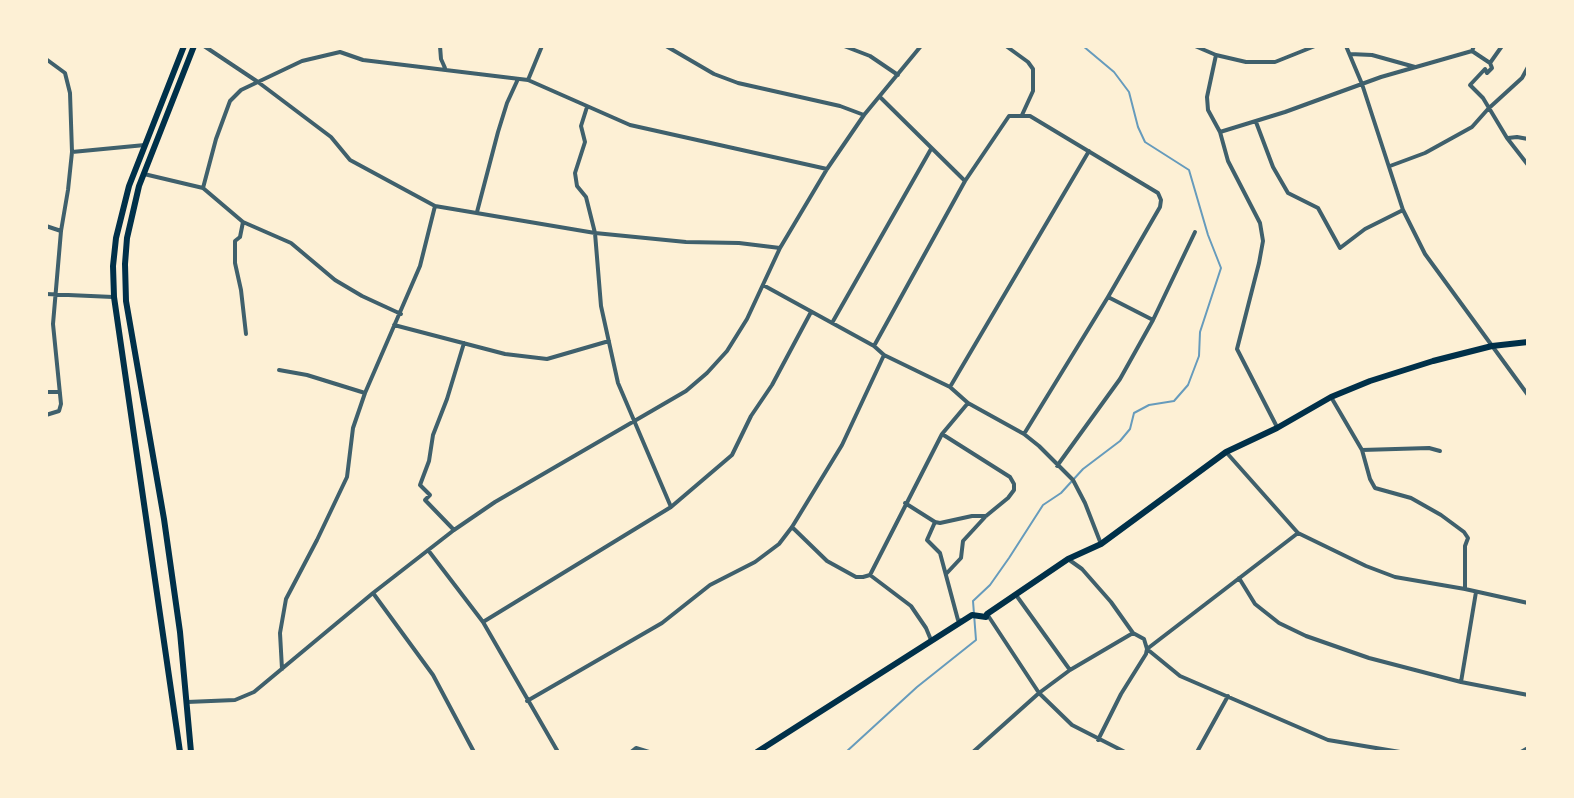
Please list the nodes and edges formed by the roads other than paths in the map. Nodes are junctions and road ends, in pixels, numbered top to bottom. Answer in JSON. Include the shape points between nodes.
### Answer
{"nodes":[{"id":1,"x":184,"y":46,"type":"edge"},
{"id":2,"x":194,"y":46,"type":"edge"},
{"id":3,"x":204,"y":46,"type":"edge"},
{"id":4,"x":440,"y":46,"type":"edge"},
{"id":5,"x":542,"y":46,"type":"edge"},
{"id":6,"x":666,"y":46,"type":"edge"},
{"id":7,"x":844,"y":46,"type":"edge"},
{"id":8,"x":921,"y":46,"type":"edge"},
{"id":9,"x":1006,"y":46,"type":"edge"},
{"id":10,"x":1195,"y":46,"type":"edge"},
{"id":11,"x":1315,"y":46,"type":"edge"},
{"id":12,"x":1346,"y":46,"type":"edge"},
{"id":13,"x":1502,"y":46,"type":"edge"},
{"id":14,"x":341,"y":49,"type":"edge"},
{"id":15,"x":1473,"y":49,"type":"edge"},
{"id":16,"x":1350,"y":54,"type":"junction"},
{"id":17,"x":1216,"y":55,"type":"junction"},
{"id":18,"x":46,"y":59,"type":"edge"},
{"id":19,"x":1490,"y":63,"type":"junction"},
{"id":20,"x":1415,"y":67,"type":"junction"},
{"id":21,"x":1527,"y":67,"type":"edge"},
{"id":22,"x":446,"y":69,"type":"junction"},
{"id":23,"x":898,"y":75,"type":"junction"},
{"id":24,"x":518,"y":79,"type":"junction"},
{"id":25,"x":528,"y":80,"type":"junction"},
{"id":26,"x":258,"y":82,"type":"junction"},
{"id":27,"x":1362,"y":84,"type":"junction"},
{"id":28,"x":880,"y":97,"type":"junction"},
{"id":29,"x":587,"y":106,"type":"junction"},
{"id":30,"x":1488,"y":109,"type":"junction"},
{"id":31,"x":864,"y":115,"type":"junction"},
{"id":32,"x":1022,"y":115,"type":"junction"},
{"id":33,"x":1256,"y":122,"type":"junction"},
{"id":34,"x":1220,"y":132,"type":"junction"},
{"id":35,"x":1507,"y":138,"type":"junction"},
{"id":36,"x":1527,"y":139,"type":"edge"},
{"id":37,"x":146,"y":145,"type":"junction"},
{"id":38,"x":931,"y":150,"type":"junction"},
{"id":39,"x":1089,"y":151,"type":"junction"},
{"id":40,"x":72,"y":152,"type":"junction"},
{"id":41,"x":1527,"y":165,"type":"edge"},
{"id":42,"x":1390,"y":166,"type":"junction"},
{"id":43,"x":827,"y":168,"type":"junction"},
{"id":44,"x":144,"y":174,"type":"junction"},
{"id":45,"x":965,"y":181,"type":"junction"},
{"id":46,"x":203,"y":188,"type":"junction"},
{"id":47,"x":435,"y":206,"type":"junction"},
{"id":48,"x":1403,"y":210,"type":"junction"},
{"id":49,"x":477,"y":213,"type":"junction"},
{"id":50,"x":243,"y":222,"type":"junction"},
{"id":51,"x":46,"y":226,"type":"edge"},
{"id":52,"x":61,"y":231,"type":"junction"},
{"id":53,"x":1195,"y":232,"type":"dead end"},
{"id":54,"x":595,"y":233,"type":"junction"},
{"id":55,"x":780,"y":248,"type":"junction"},
{"id":56,"x":763,"y":285,"type":"junction"},
{"id":57,"x":55,"y":293,"type":"junction"},
{"id":58,"x":46,"y":294,"type":"edge"},
{"id":59,"x":114,"y":297,"type":"junction"},
{"id":60,"x":1108,"y":297,"type":"junction"},
{"id":61,"x":811,"y":312,"type":"junction"},
{"id":62,"x":401,"y":314,"type":"junction"},
{"id":63,"x":1153,"y":320,"type":"junction"},
{"id":64,"x":832,"y":323,"type":"junction"},
{"id":65,"x":394,"y":325,"type":"junction"},
{"id":66,"x":246,"y":334,"type":"dead end"},
{"id":67,"x":609,"y":341,"type":"junction"},
{"id":68,"x":1527,"y":342,"type":"edge"},
{"id":69,"x":465,"y":343,"type":"junction"},
{"id":70,"x":874,"y":346,"type":"junction"},
{"id":71,"x":1492,"y":346,"type":"junction"},
{"id":72,"x":884,"y":355,"type":"junction"},
{"id":73,"x":279,"y":370,"type":"dead end"},
{"id":74,"x":950,"y":387,"type":"junction"},
{"id":75,"x":46,"y":392,"type":"edge"},
{"id":76,"x":60,"y":392,"type":"junction"},
{"id":77,"x":365,"y":393,"type":"junction"},
{"id":78,"x":1527,"y":395,"type":"edge"},
{"id":79,"x":1331,"y":397,"type":"junction"},
{"id":80,"x":968,"y":403,"type":"junction"},
{"id":81,"x":46,"y":415,"type":"edge"},
{"id":82,"x":633,"y":423,"type":"junction"},
{"id":83,"x":1277,"y":428,"type":"junction"},
{"id":84,"x":942,"y":434,"type":"junction"},
{"id":85,"x":1024,"y":434,"type":"junction"},
{"id":86,"x":1362,"y":450,"type":"junction"},
{"id":87,"x":1440,"y":451,"type":"dead end"},
{"id":88,"x":1226,"y":452,"type":"junction"},
{"id":89,"x":1057,"y":466,"type":"junction"},
{"id":90,"x":905,"y":503,"type":"junction"},
{"id":91,"x":670,"y":507,"type":"junction"},
{"id":92,"x":986,"y":516,"type":"junction"},
{"id":93,"x":935,"y":522,"type":"junction"},
{"id":94,"x":792,"y":527,"type":"junction"},
{"id":95,"x":454,"y":530,"type":"junction"},
{"id":96,"x":1298,"y":533,"type":"junction"},
{"id":97,"x":1101,"y":544,"type":"junction"},
{"id":98,"x":428,"y":550,"type":"junction"},
{"id":99,"x":1068,"y":560,"type":"junction"},
{"id":100,"x":946,"y":574,"type":"junction"},
{"id":101,"x":870,"y":575,"type":"junction"},
{"id":102,"x":1239,"y":578,"type":"junction"},
{"id":103,"x":1465,"y":589,"type":"junction"},
{"id":104,"x":1476,"y":592,"type":"junction"},
{"id":105,"x":373,"y":593,"type":"junction"},
{"id":106,"x":1015,"y":595,"type":"junction"},
{"id":107,"x":1527,"y":603,"type":"edge"},
{"id":108,"x":986,"y":616,"type":"junction"},
{"id":109,"x":963,"y":621,"type":"junction"},
{"id":110,"x":483,"y":622,"type":"junction"},
{"id":111,"x":1133,"y":633,"type":"junction"},
{"id":112,"x":932,"y":640,"type":"junction"},
{"id":113,"x":1147,"y":649,"type":"junction"},
{"id":114,"x":282,"y":669,"type":"junction"},
{"id":115,"x":1070,"y":670,"type":"junction"},
{"id":116,"x":1461,"y":682,"type":"junction"},
{"id":117,"x":1039,"y":693,"type":"junction"},
{"id":118,"x":1527,"y":695,"type":"edge"},
{"id":119,"x":1228,"y":696,"type":"junction"},
{"id":120,"x":527,"y":701,"type":"junction"},
{"id":121,"x":187,"y":702,"type":"junction"},
{"id":122,"x":1098,"y":740,"type":"junction"},
{"id":123,"x":1370,"y":746,"type":"junction"},
{"id":124,"x":180,"y":752,"type":"edge"},
{"id":125,"x":191,"y":752,"type":"edge"},
{"id":126,"x":474,"y":752,"type":"edge"},
{"id":127,"x":558,"y":752,"type":"edge"},
{"id":128,"x":631,"y":752,"type":"edge"},
{"id":129,"x":649,"y":752,"type":"edge"},
{"id":130,"x":757,"y":752,"type":"edge"},
{"id":131,"x":973,"y":752,"type":"edge"},
{"id":132,"x":1125,"y":752,"type":"edge"},
{"id":133,"x":1197,"y":752,"type":"edge"},
{"id":134,"x":1367,"y":752,"type":"edge"},
{"id":135,"x":1400,"y":752,"type":"edge"}],
"edges":[{"from":1,"to":37,"type":"main road"},
{"from":2,"to":44,"type":"main road"},
{"from":3,"to":26,"type":"street"},
{"from":4,"to":22,"type":"street"},
{"from":5,"to":25,"type":"street"},
{"from":6,"to":31,"type":"street","via":[[738,83]]},
{"from":7,"to":23,"type":"street","via":[[870,56]]},
{"from":8,"to":23,"type":"street"},
{"from":9,"to":32,"type":"street","via":[[1033,69],[1032,91]]},
{"from":10,"to":17,"type":"street"},
{"from":11,"to":17,"type":"street","via":[[1275,62],[1246,62]]},
{"from":12,"to":16,"type":"street"},
{"from":13,"to":19,"type":"street"},
{"from":14,"to":22,"type":"street","via":[[363,60]]},
{"from":14,"to":26,"type":"street","via":[[302,61]]},
{"from":15,"to":19,"type":"street"},
{"from":15,"to":20,"type":"street"},
{"from":16,"to":20,"type":"street","via":[[1372,55]]},
{"from":16,"to":27,"type":"street"},
{"from":17,"to":34,"type":"street","via":[[1207,97],[1208,110]]},
{"from":18,"to":40,"type":"street","via":[[65,73],[70,93]]},
{"from":19,"to":30,"type":"street","via":[[1492,68],[1487,73],[1485,69],[1470,85]]},
{"from":20,"to":27,"type":"street"},
{"from":21,"to":30,"type":"street","via":[[1522,78]]},
{"from":22,"to":24,"type":"street"},
{"from":23,"to":28,"type":"street"},
{"from":24,"to":25,"type":"street"},
{"from":24,"to":49,"type":"street","via":[[498,132]]},
{"from":25,"to":29,"type":"street"},
{"from":26,"to":46,"type":"street","via":[[230,101]]},
{"from":26,"to":47,"type":"street","via":[[331,137],[350,160]]},
{"from":27,"to":33,"type":"street"},
{"from":27,"to":42,"type":"street"},
{"from":28,"to":31,"type":"street"},
{"from":28,"to":38,"type":"street"},
{"from":29,"to":43,"type":"street","via":[[630,125]]},
{"from":29,"to":54,"type":"street","via":[[581,126],[585,142],[575,173]]},
{"from":30,"to":35,"type":"street"},
{"from":30,"to":42,"type":"street","via":[[1472,127],[1457,136]]},
{"from":31,"to":43,"type":"street"},
{"from":32,"to":39,"type":"street"},
{"from":32,"to":45,"type":"street","via":[[1009,116]]},
{"from":33,"to":34,"type":"street"},
{"from":33,"to":48,"type":"street","via":[[1288,193],[1318,208],[1340,248],[1365,229]]},
{"from":34,"to":83,"type":"street","via":[[1228,161],[1260,223],[1263,242],[1237,349]]},
{"from":35,"to":36,"type":"street"},
{"from":35,"to":41,"type":"street"},
{"from":37,"to":40,"type":"street"},
{"from":37,"to":59,"type":"main road","via":[[129,186],[116,238]]},
{"from":38,"to":45,"type":"street"},
{"from":38,"to":64,"type":"street"},
{"from":39,"to":60,"type":"street","via":[[1158,193],[1161,200]]},
{"from":39,"to":74,"type":"street"},
{"from":40,"to":52,"type":"street"},
{"from":42,"to":48,"type":"street"},
{"from":43,"to":55,"type":"street"},
{"from":44,"to":46,"type":"street"},
{"from":44,"to":121,"type":"main road","via":[[127,238],[126,301],[164,519]]},
{"from":45,"to":70,"type":"street"},
{"from":46,"to":50,"type":"street"},
{"from":47,"to":49,"type":"street"},
{"from":47,"to":62,"type":"street","via":[[420,266]]},
{"from":48,"to":71,"type":"street","via":[[1425,254]]},
{"from":49,"to":54,"type":"street"},
{"from":50,"to":62,"type":"street","via":[[291,243],[336,280]]},
{"from":50,"to":66,"type":"street","via":[[240,237],[235,241],[235,263]]},
{"from":51,"to":52,"type":"street"},
{"from":52,"to":57,"type":"street"},
{"from":53,"to":63,"type":"street"},
{"from":54,"to":55,"type":"street"},
{"from":54,"to":67,"type":"street","via":[[601,306]]},
{"from":55,"to":56,"type":"street"},
{"from":56,"to":61,"type":"street"},
{"from":56,"to":82,"type":"street","via":[[727,351],[707,373],[686,391]]},
{"from":57,"to":58,"type":"street"},
{"from":57,"to":59,"type":"street"},
{"from":57,"to":76,"type":"street","via":[[53,324]]},
{"from":59,"to":124,"type":"main road"},
{"from":60,"to":63,"type":"street"},
{"from":60,"to":85,"type":"street"},
{"from":61,"to":64,"type":"street"},
{"from":61,"to":91,"type":"street","via":[[732,455]]},
{"from":62,"to":65,"type":"street"},
{"from":63,"to":89,"type":"street","via":[[1120,379]]},
{"from":64,"to":70,"type":"street"},
{"from":65,"to":69,"type":"street"},
{"from":65,"to":77,"type":"street"},
{"from":67,"to":69,"type":"street","via":[[547,359],[505,354]]},
{"from":67,"to":82,"type":"street","via":[[618,383]]},
{"from":68,"to":71,"type":"main road"},
{"from":69,"to":95,"type":"street","via":[[420,485],[430,495],[425,500]]},
{"from":70,"to":72,"type":"street"},
{"from":71,"to":78,"type":"street"},
{"from":71,"to":79,"type":"main road","via":[[1412,367]]},
{"from":72,"to":74,"type":"street"},
{"from":72,"to":94,"type":"street","via":[[842,445]]},
{"from":73,"to":77,"type":"street"},
{"from":74,"to":80,"type":"street"},
{"from":75,"to":76,"type":"street"},
{"from":76,"to":81,"type":"street","via":[[59,411]]},
{"from":77,"to":114,"type":"street","via":[[353,428],[347,477],[286,599],[280,633]]},
{"from":79,"to":83,"type":"main road"},
{"from":79,"to":86,"type":"street"},
{"from":80,"to":84,"type":"street"},
{"from":80,"to":85,"type":"street"},
{"from":82,"to":91,"type":"street"},
{"from":82,"to":95,"type":"street"},
{"from":83,"to":88,"type":"main road"},
{"from":84,"to":90,"type":"street"},
{"from":84,"to":92,"type":"street","via":[[1010,477],[1014,484],[1008,498]]},
{"from":85,"to":89,"type":"street"},
{"from":86,"to":87,"type":"street"},
{"from":86,"to":103,"type":"street","via":[[1375,488],[1411,498],[1464,532],[1468,538]]},
{"from":88,"to":96,"type":"street"},
{"from":88,"to":97,"type":"main road"},
{"from":89,"to":97,"type":"street","via":[[1073,480]]},
{"from":90,"to":93,"type":"street"},
{"from":90,"to":101,"type":"street"},
{"from":91,"to":110,"type":"street"},
{"from":92,"to":93,"type":"street"},
{"from":92,"to":100,"type":"street","via":[[963,541],[961,558]]},
{"from":93,"to":100,"type":"street","via":[[927,540],[940,553]]},
{"from":94,"to":101,"type":"street","via":[[827,561],[856,577]]},
{"from":94,"to":120,"type":"street","via":[[779,544],[755,562],[710,585],[662,623]]},
{"from":95,"to":98,"type":"street"},
{"from":96,"to":102,"type":"street"},
{"from":96,"to":103,"type":"street","via":[[1395,577]]},
{"from":97,"to":99,"type":"main road"},
{"from":98,"to":105,"type":"street"},
{"from":98,"to":110,"type":"street"},
{"from":99,"to":106,"type":"main road"},
{"from":99,"to":111,"type":"street","via":[[1082,569]]},
{"from":100,"to":109,"type":"street","via":[[958,620]]},
{"from":101,"to":112,"type":"street","via":[[911,606]]},
{"from":102,"to":113,"type":"street"},
{"from":102,"to":116,"type":"street","via":[[1255,604],[1279,623],[1306,636],[1342,651]]},
{"from":103,"to":104,"type":"street"},
{"from":104,"to":107,"type":"street"},
{"from":104,"to":116,"type":"street"},
{"from":105,"to":114,"type":"street"},
{"from":105,"to":126,"type":"street","via":[[433,675]]},
{"from":106,"to":108,"type":"main road"},
{"from":106,"to":115,"type":"street"},
{"from":108,"to":109,"type":"main road","via":[[972,615]]},
{"from":108,"to":117,"type":"street"},
{"from":109,"to":112,"type":"main road"},
{"from":110,"to":120,"type":"street"},
{"from":111,"to":113,"type":"street","via":[[1143,639]]},
{"from":111,"to":115,"type":"street"},
{"from":112,"to":130,"type":"main road"},
{"from":113,"to":119,"type":"street","via":[[1180,676]]},
{"from":113,"to":122,"type":"street"},
{"from":114,"to":121,"type":"street","via":[[254,692],[235,700]]},
{"from":115,"to":117,"type":"street"},
{"from":116,"to":118,"type":"street"},
{"from":117,"to":122,"type":"street","via":[[1072,724]]},
{"from":117,"to":131,"type":"street"},
{"from":119,"to":123,"type":"street","via":[[1328,740]]},
{"from":119,"to":133,"type":"street"},
{"from":120,"to":127,"type":"street"},
{"from":121,"to":125,"type":"main road"},
{"from":122,"to":132,"type":"street"},
{"from":123,"to":134,"type":"street"},
{"from":123,"to":135,"type":"street"},
{"from":128,"to":129,"type":"street","via":[[636,748]]}]}
